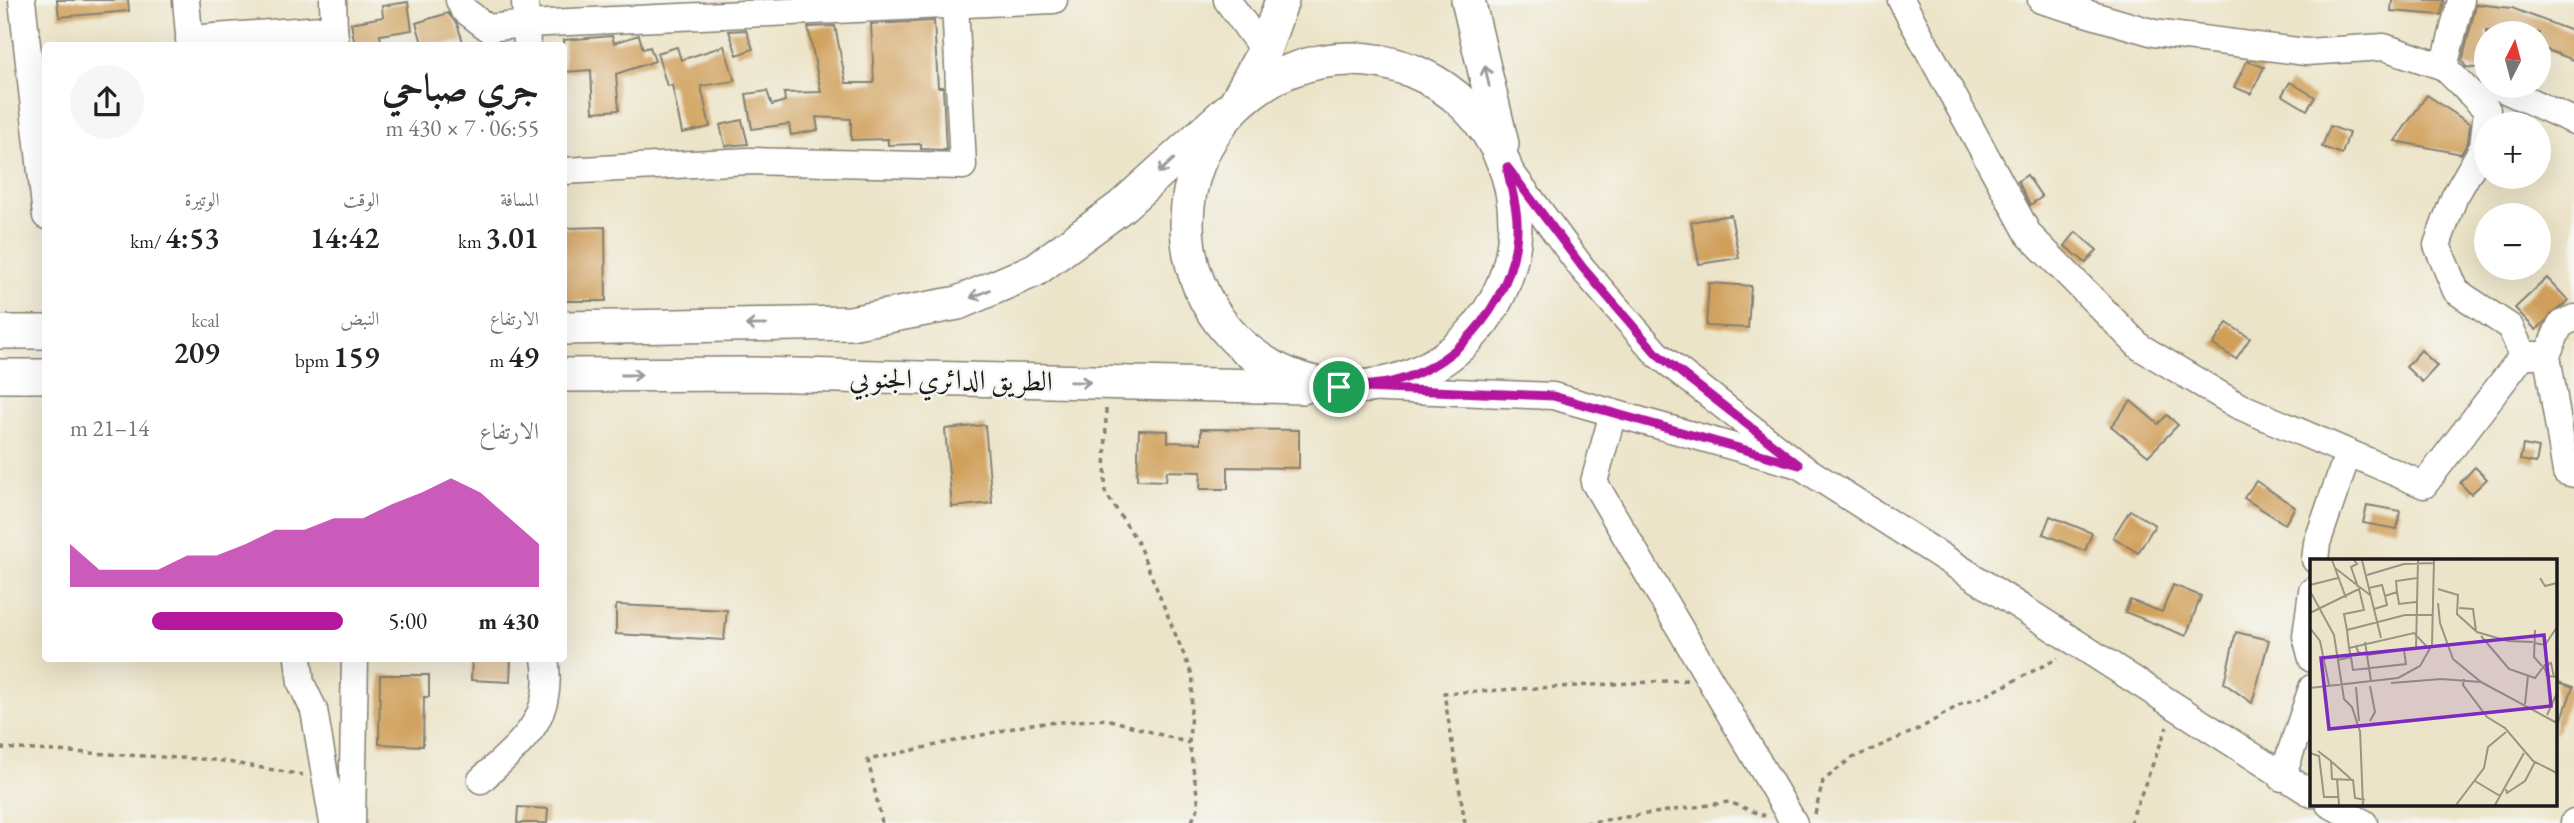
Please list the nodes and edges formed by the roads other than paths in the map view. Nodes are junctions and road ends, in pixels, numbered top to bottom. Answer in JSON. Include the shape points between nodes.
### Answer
{"nodes":[{"id":1,"x":22,"y":0,"type":"edge"},
{"id":2,"x":187,"y":0,"type":"edge"},
{"id":3,"x":333,"y":0,"type":"edge"},
{"id":4,"x":459,"y":0,"type":"edge"},
{"id":5,"x":1054,"y":0,"type":"edge"},
{"id":6,"x":1227,"y":0,"type":"edge"},
{"id":7,"x":1282,"y":0,"type":"edge"},
{"id":8,"x":1468,"y":0,"type":"edge"},
{"id":9,"x":1901,"y":0,"type":"edge"},
{"id":10,"x":2041,"y":0,"type":"edge"},
{"id":11,"x":2461,"y":0,"type":"edge"},
{"id":12,"x":955,"y":3,"type":"junction"},
{"id":13,"x":526,"y":23,"type":"edge"},
{"id":14,"x":335,"y":37,"type":"edge"},
{"id":15,"x":190,"y":42,"type":"edge"},
{"id":16,"x":1264,"y":51,"type":"junction"},
{"id":17,"x":2452,"y":75,"type":"junction"},
{"id":18,"x":2474,"y":81,"type":"edge"},
{"id":19,"x":2523,"y":98,"type":"edge"},
{"id":20,"x":1235,"y":104,"type":"junction"},
{"id":21,"x":2574,"y":121,"type":"edge"},
{"id":22,"x":1507,"y":167,"type":"junction"},
{"id":23,"x":567,"y":171,"type":"edge"},
{"id":24,"x":42,"y":180,"type":"edge"},
{"id":25,"x":2574,"y":318,"type":"edge"},
{"id":26,"x":567,"y":328,"type":"edge"},
{"id":27,"x":0,"y":332,"type":"edge"},
{"id":28,"x":42,"y":332,"type":"edge"},
{"id":29,"x":2535,"y":355,"type":"junction"},
{"id":30,"x":567,"y":375,"type":"edge"},
{"id":31,"x":0,"y":376,"type":"edge"},
{"id":32,"x":42,"y":376,"type":"edge"},
{"id":33,"x":1339,"y":387,"type":"junction"},
{"id":34,"x":1613,"y":413,"type":"junction"},
{"id":35,"x":2348,"y":453,"type":"junction"},
{"id":36,"x":1799,"y":465,"type":"junction"},
{"id":37,"x":2574,"y":474,"type":"edge"},
{"id":38,"x":2315,"y":559,"type":"edge"},
{"id":39,"x":2310,"y":606,"type":"edge"},
{"id":40,"x":2310,"y":651,"type":"edge"},
{"id":41,"x":298,"y":662,"type":"edge"},
{"id":42,"x":355,"y":662,"type":"edge"},
{"id":43,"x":546,"y":662,"type":"edge"},
{"id":44,"x":2310,"y":694,"type":"edge"},
{"id":45,"x":2282,"y":778,"type":"junction"},
{"id":46,"x":481,"y":780,"type":"dead end"},
{"id":47,"x":2310,"y":793,"type":"edge"},
{"id":48,"x":2333,"y":806,"type":"edge"},
{"id":49,"x":1783,"y":821,"type":"edge"},
{"id":50,"x":333,"y":823,"type":"edge"},
{"id":51,"x":352,"y":823,"type":"edge"},
{"id":52,"x":2364,"y":823,"type":"edge"}],
"edges":[{"from":1,"to":24,"type":"street"},
{"from":2,"to":15,"type":"street"},
{"from":3,"to":14,"type":"street"},
{"from":4,"to":13,"type":"street","via":[[463,9],[488,28]]},
{"from":5,"to":12,"type":"street"},
{"from":6,"to":16,"type":"street"},
{"from":7,"to":16,"type":"main road"},
{"from":22,"to":8,"type":"main road","one_way":true},
{"from":9,"to":35,"type":"street","via":[[2029,235],[2140,347],[2237,405]]},
{"from":10,"to":17,"type":"street","via":[[2154,33],[2306,52],[2384,47]]},
{"from":11,"to":17,"type":"street"},
{"from":12,"to":13,"type":"street"},
{"from":12,"to":23,"type":"street","via":[[963,166],[748,161]]},
{"from":14,"to":15,"type":"street"},
{"from":16,"to":20,"type":"main road"},
{"from":17,"to":18,"type":"street"},
{"from":17,"to":29,"type":"street","via":[[2487,110],[2483,147],[2454,198],[2437,244],[2456,292],[2510,327]]},
{"from":19,"to":21,"type":"street"},
{"from":20,"to":22,"type":"main road","via":[[1280,73],[1333,59],[1388,62],[1439,83],[1480,119]]},
{"from":20,"to":26,"type":"main road","name":"الطريق الدائري الجنوبي","one_way":true,"via":[[1121,206],[1035,270],[958,303],[850,323]]},
{"from":20,"to":33,"type":"main road","via":[[1203,148],[1186,199],[1187,253],[1206,304],[1240,346],[1286,375]]},
{"from":22,"to":33,"type":"main road","via":[[1517,221],[1509,275],[1483,323],[1443,360],[1393,382]]},
{"from":22,"to":36,"type":"street","via":[[1583,268],[1657,354]]},
{"from":25,"to":29,"type":"street","via":[[2560,325]]},
{"from":27,"to":28,"type":"main road"},
{"from":29,"to":35,"type":"street","via":[[2424,485]]},
{"from":29,"to":37,"type":"street","via":[[2566,472]]},
{"from":30,"to":33,"type":"main road","name":"الطريق الدائري الجنوبي","one_way":true,"via":[[752,374]]},
{"from":31,"to":32,"type":"main road"},
{"from":33,"to":34,"type":"street","via":[[1553,396]]},
{"from":34,"to":36,"type":"street"},
{"from":34,"to":49,"type":"street","via":[[1594,482],[1710,679]]},
{"from":35,"to":38,"type":"street"},
{"from":36,"to":45,"type":"street"},
{"from":39,"to":40,"type":"street","via":[[2306,636]]},
{"from":41,"to":50,"type":"street","via":[[301,683],[314,710]]},
{"from":42,"to":51,"type":"street"},
{"from":43,"to":46,"type":"street","via":[[549,683],[541,715],[520,744]]},
{"from":44,"to":45,"type":"street"},
{"from":45,"to":47,"type":"street"},
{"from":48,"to":52,"type":"street"}]}
